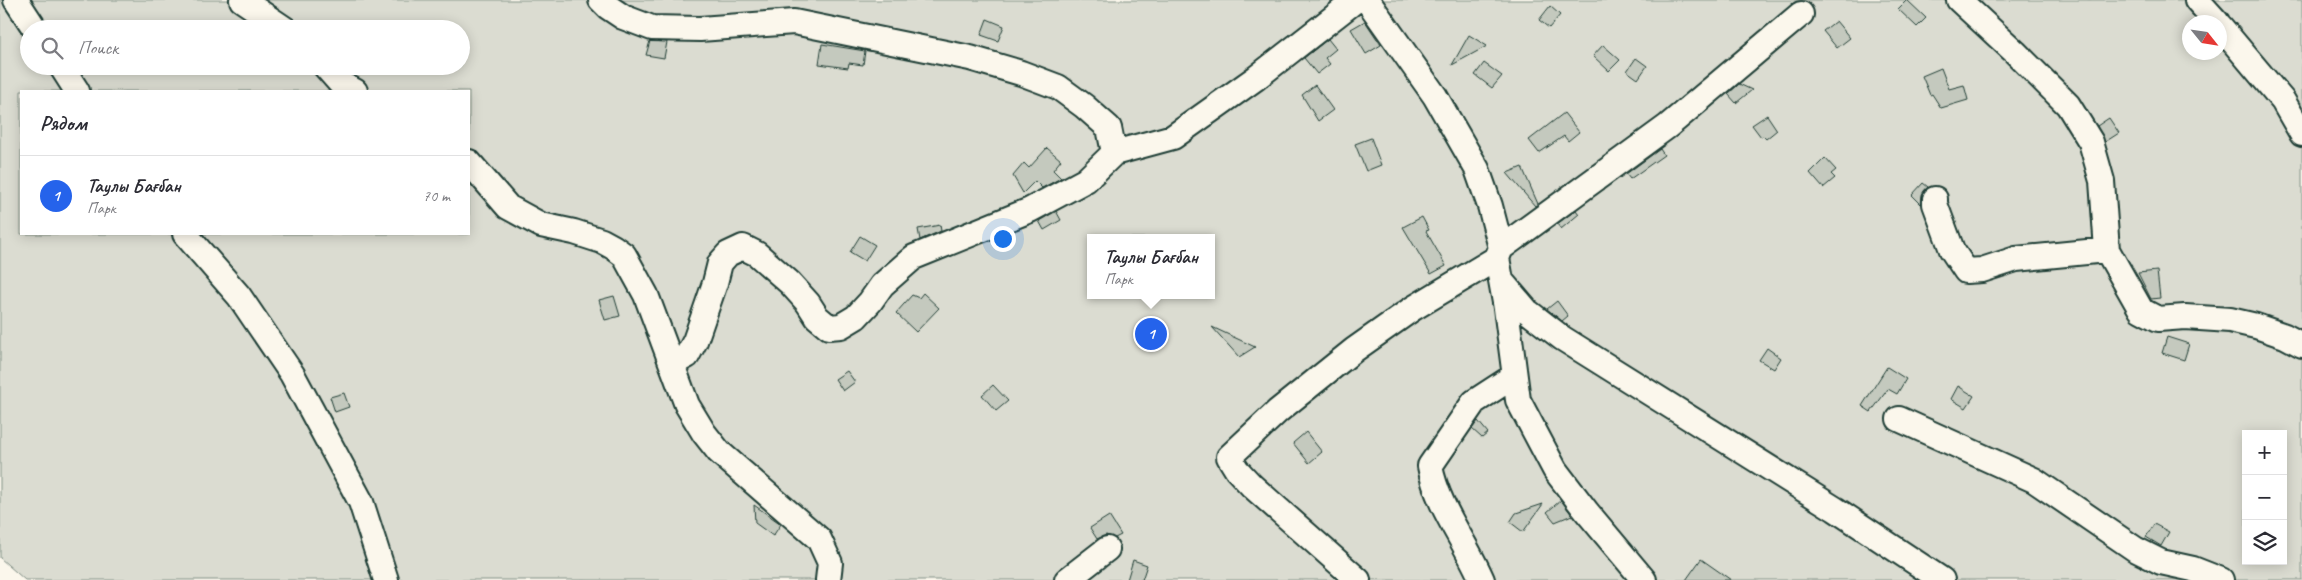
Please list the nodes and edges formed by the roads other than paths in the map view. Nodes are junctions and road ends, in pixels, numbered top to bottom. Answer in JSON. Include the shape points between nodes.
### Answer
{"nodes":[{"id":1,"x":16,"y":0,"type":"edge"},
{"id":2,"x":242,"y":0,"type":"edge"},
{"id":3,"x":601,"y":0,"type":"edge"},
{"id":4,"x":1356,"y":0,"type":"edge"},
{"id":5,"x":1367,"y":0,"type":"edge"},
{"id":6,"x":1959,"y":0,"type":"edge"},
{"id":7,"x":2197,"y":0,"type":"edge"},
{"id":8,"x":1801,"y":14,"type":"dead end"},
{"id":9,"x":2211,"y":15,"type":"edge"},
{"id":10,"x":29,"y":20,"type":"edge"},
{"id":11,"x":272,"y":20,"type":"edge"},
{"id":12,"x":2227,"y":34,"type":"edge"},
{"id":13,"x":66,"y":75,"type":"edge"},
{"id":14,"x":333,"y":75,"type":"edge"},
{"id":15,"x":76,"y":90,"type":"edge"},
{"id":16,"x":353,"y":90,"type":"edge"},
{"id":17,"x":2302,"y":134,"type":"edge"},
{"id":18,"x":1114,"y":153,"type":"junction"},
{"id":19,"x":470,"y":163,"type":"edge"},
{"id":20,"x":1935,"y":199,"type":"dead end"},
{"id":21,"x":186,"y":235,"type":"edge"},
{"id":22,"x":2107,"y":250,"type":"junction"},
{"id":23,"x":1499,"y":262,"type":"junction"},
{"id":24,"x":2302,"y":345,"type":"edge"},
{"id":25,"x":672,"y":364,"type":"junction"},
{"id":26,"x":1514,"y":376,"type":"junction"},
{"id":27,"x":1899,"y":419,"type":"dead end"},
{"id":28,"x":1107,"y":549,"type":"dead end"},
{"id":29,"x":386,"y":580,"type":"edge"},
{"id":30,"x":828,"y":580,"type":"edge"},
{"id":31,"x":1067,"y":580,"type":"edge"},
{"id":32,"x":1358,"y":580,"type":"edge"},
{"id":33,"x":1482,"y":580,"type":"edge"},
{"id":34,"x":1644,"y":580,"type":"edge"},
{"id":35,"x":1942,"y":580,"type":"edge"},
{"id":36,"x":2221,"y":580,"type":"edge"}],
"edges":[{"from":1,"to":10,"type":"street"},
{"from":2,"to":11,"type":"street"},
{"from":3,"to":18,"type":"street","via":[[623,17],[652,28],[700,29],[794,22],[960,56],[1021,73],[1058,87],[1084,106],[1109,128]]},
{"from":4,"to":18,"type":"street","via":[[1256,78],[1173,137]]},
{"from":5,"to":23,"type":"street","via":[[1435,96],[1477,168],[1490,206]]},
{"from":6,"to":22,"type":"street","via":[[2068,105],[2091,142],[2102,181]]},
{"from":7,"to":9,"type":"street"},
{"from":8,"to":23,"type":"street"},
{"from":12,"to":17,"type":"street","via":[[2283,101]]},
{"from":13,"to":15,"type":"street"},
{"from":14,"to":16,"type":"street"},
{"from":18,"to":25,"type":"street","via":[[1086,180],[1030,210],[914,257],[882,285],[856,317],[841,326],[829,327],[817,317],[790,283],[757,254],[743,248],[728,254],[720,263],[691,349],[687,356]]},
{"from":19,"to":25,"type":"street","via":[[508,207],[541,225],[602,241],[624,256],[646,295]]},
{"from":20,"to":22,"type":"street","via":[[1952,250],[1966,272],[2016,259]]},
{"from":21,"to":29,"type":"street","via":[[239,296],[292,374],[361,502]]},
{"from":22,"to":24,"type":"street","via":[[2141,310],[2158,319],[2185,317],[2238,322],[2285,336]]},
{"from":23,"to":26,"type":"street"},
{"from":23,"to":32,"type":"street","via":[[1412,309],[1354,350],[1278,411],[1229,457],[1252,486]]},
{"from":23,"to":35,"type":"street","via":[[1527,311],[1562,338]]},
{"from":25,"to":30,"type":"street","via":[[687,405],[719,452],[819,539],[830,563]]},
{"from":26,"to":33,"type":"street","via":[[1474,402],[1430,466],[1436,488]]},
{"from":26,"to":34,"type":"street","via":[[1518,400],[1555,470]]},
{"from":27,"to":36,"type":"street","via":[[2034,480],[2135,549],[2161,562]]},
{"from":28,"to":31,"type":"street"}]}
